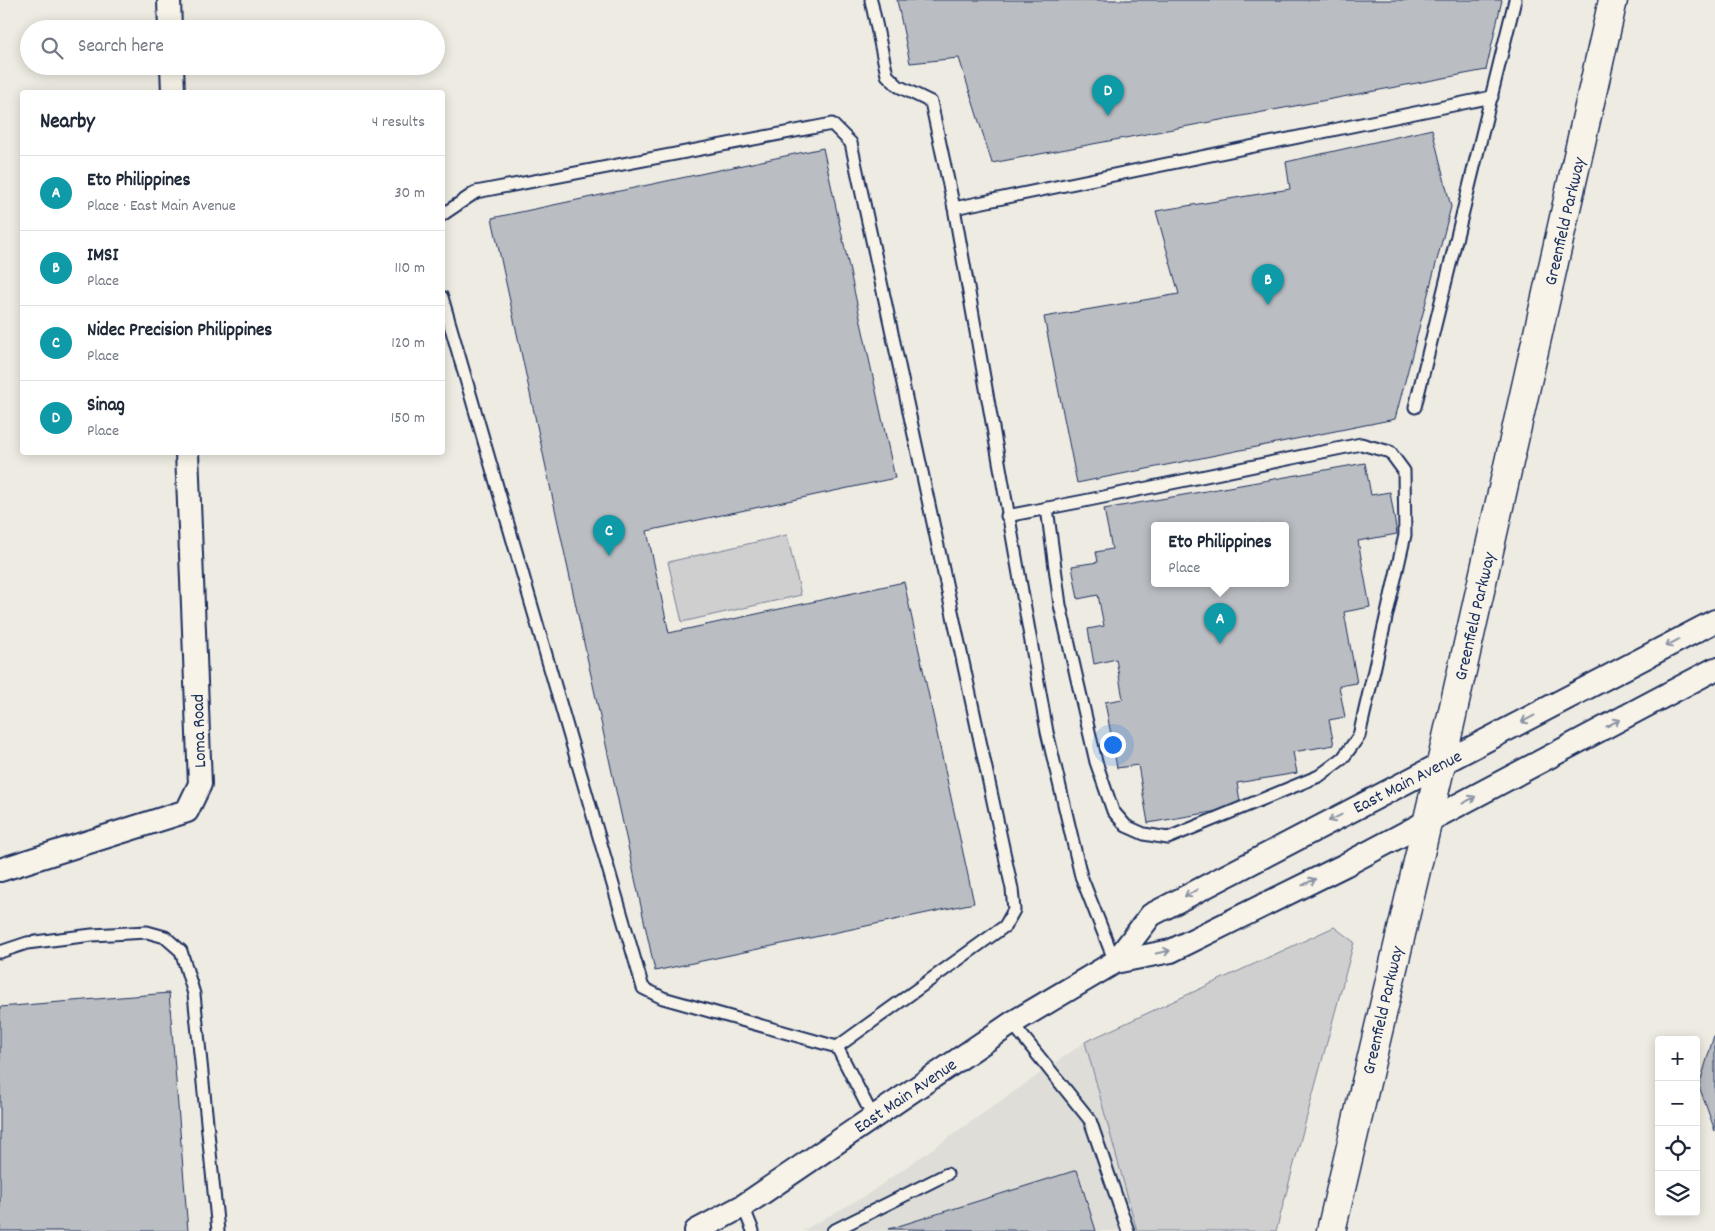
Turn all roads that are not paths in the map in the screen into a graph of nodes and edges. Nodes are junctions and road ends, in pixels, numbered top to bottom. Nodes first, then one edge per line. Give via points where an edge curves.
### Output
1 (169, 0) edge
2 (871, 0) edge
3 (1515, 0) edge
4 (1614, 0) edge
5 (170, 20) edge
6 (172, 75) edge
7 (173, 90) edge
8 (1492, 97) junction
9 (954, 208) junction
10 (445, 213) edge
11 (445, 307) edge
12 (1415, 407) dead end
13 (187, 455) edge
14 (1046, 508) junction
15 (1008, 516) junction
16 (1715, 621) edge
17 (1715, 669) edge
18 (1441, 764) junction
19 (1426, 823) junction
20 (0, 870) edge
21 (0, 952) edge
22 (1115, 962) junction
23 (1012, 1023) junction
24 (837, 1047) junction
25 (873, 1117) junction
26 (947, 1174) dead end
27 (742, 1206) junction
28 (218, 1231) edge
29 (696, 1231) edge
30 (753, 1231) edge
31 (833, 1231) edge
32 (1128, 1231) edge
33 (1331, 1231) edge

1 - 5 street
2 - 9 lane via 887,75 898,86 931,102
3 - 8 lane
4 - 18 main road, Greenfield Parkway
6 - 7 street
8 - 9 lane
8 - 12 lane
9 - 15 lane
10 - 24 lane via 476,192 832,124 851,143 1010,879 1014,910 1005,926
11 - 24 lane via 643,988 664,998
13 - 20 street, Loma Road via 200,784 186,811
14 - 14 lane via 1361,444 1390,452 1404,470 1405,535 1359,736 1343,758 1319,776 1168,838 1144,834 1126,826 1112,811 1096,762 1060,606
14 - 15 lane
15 - 22 lane via 1048,732 1081,876
16 -> 18 street, East Main Avenue
19 -> 17 street, East Main Avenue
18 - 19 main road, Greenfield Parkway
18 -> 22 street, East Main Avenue via 1151,915
22 -> 19 street, East Main Avenue via 1171,951
19 - 33 main road, Greenfield Parkway
21 - 28 lane via 27,943 146,932 165,937 181,951 194,994
22 - 23 street, East Main Avenue
23 - 25 street, East Main Avenue
23 - 32 lane via 1090,1120
24 - 25 lane
25 - 27 street, East Main Avenue
26 - 31 lane
27 - 29 street, East Main Avenue
27 - 30 lane

